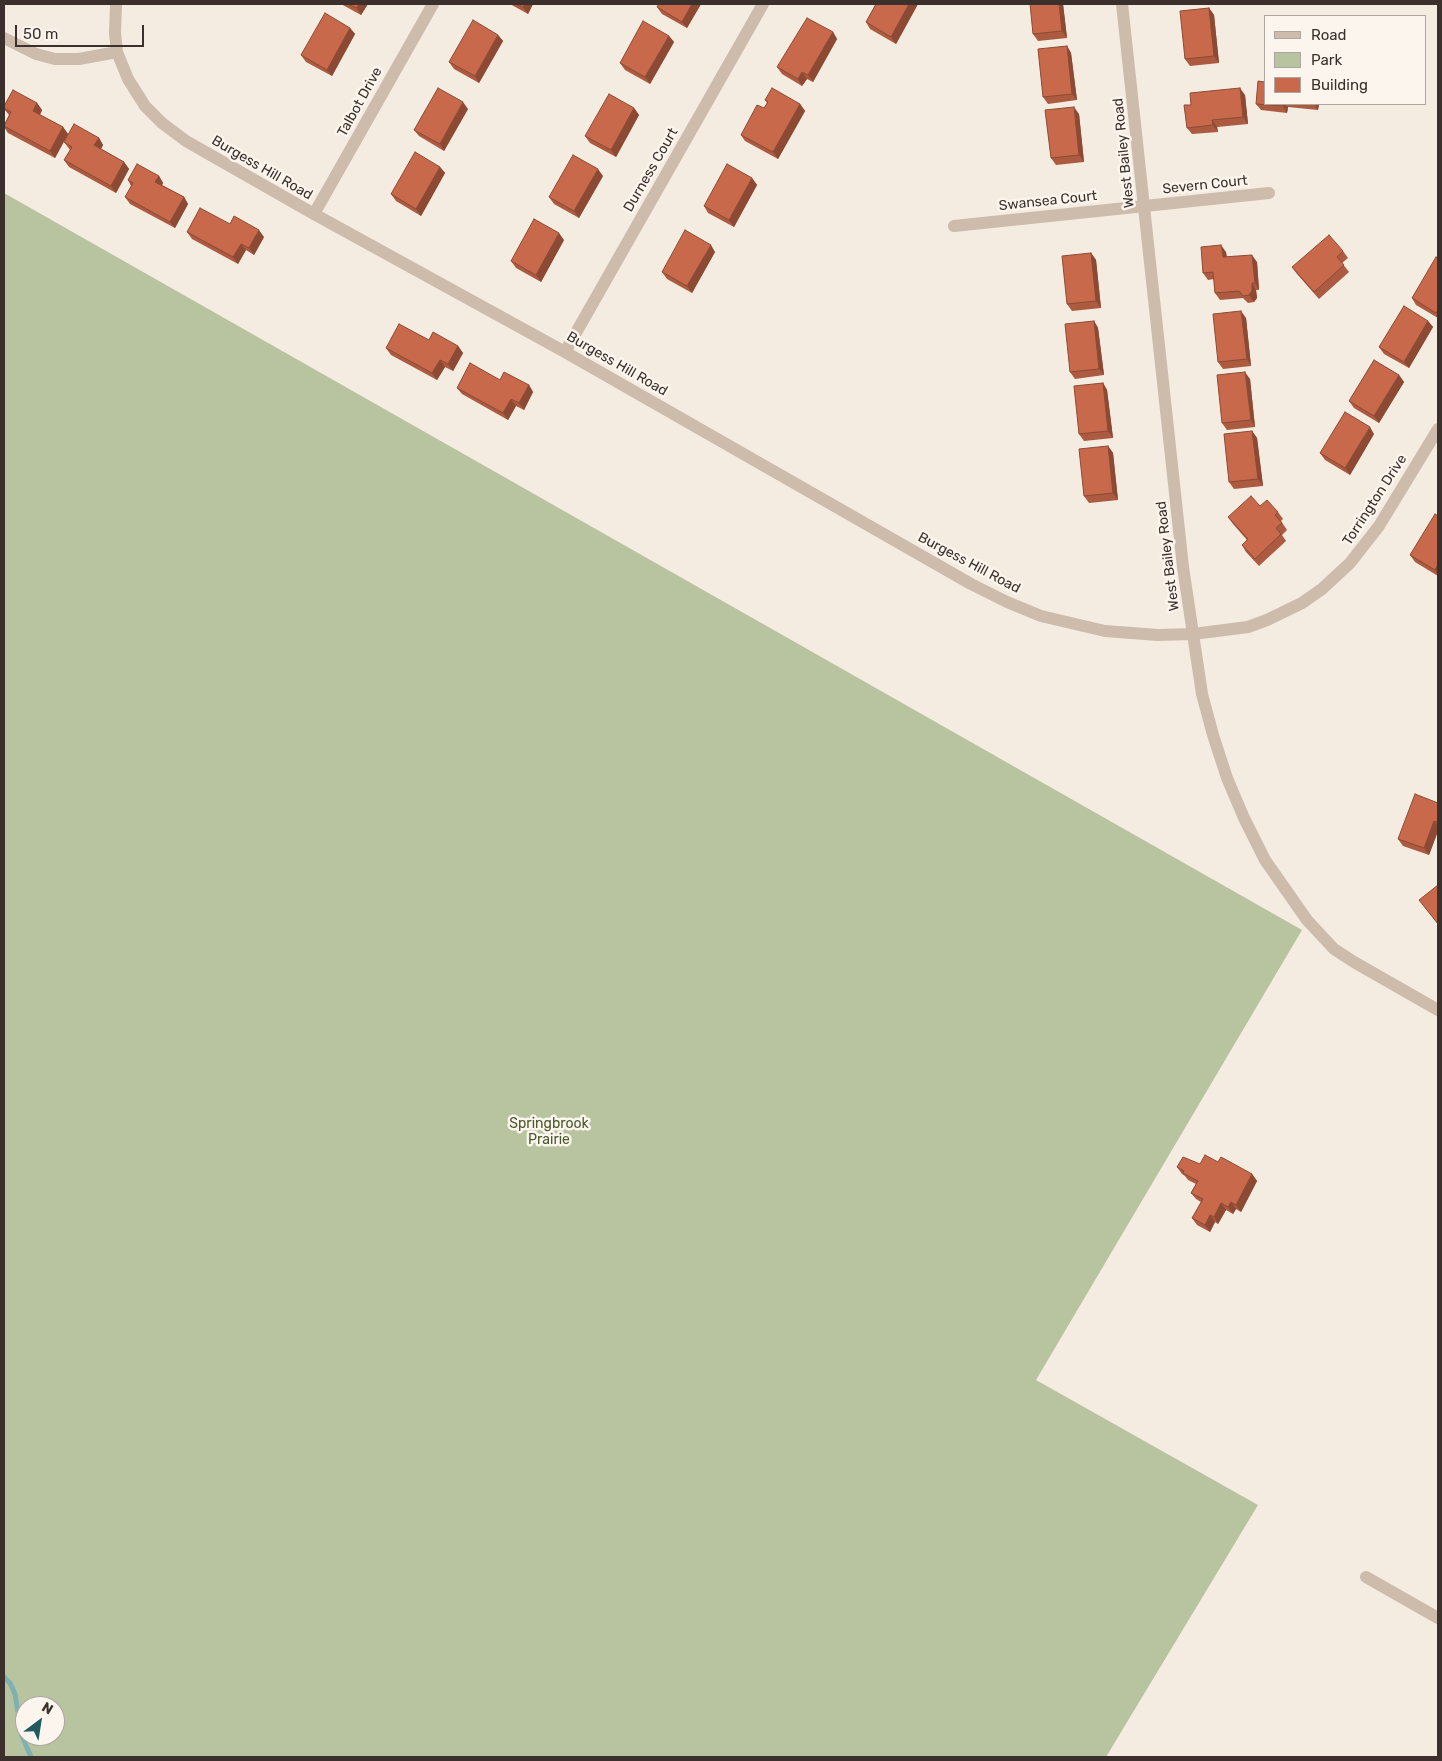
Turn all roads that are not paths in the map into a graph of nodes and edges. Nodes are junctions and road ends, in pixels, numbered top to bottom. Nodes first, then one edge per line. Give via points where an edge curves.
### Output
1 (116, 4) edge
2 (433, 4) edge
3 (763, 4) edge
4 (1122, 4) edge
5 (4, 38) edge
6 (117, 52) junction
7 (1269, 192) dead end
8 (1145, 207) junction
9 (314, 214) junction
10 (954, 226) dead end
11 (565, 352) junction
12 (1438, 429) edge
13 (1193, 634) junction
14 (1438, 1010) edge
15 (1366, 1577) dead end
16 (1438, 1618) edge

1 - 6 street, Burgess Hill Road
2 - 9 street, Talbot Drive
3 - 11 street, Durness Court
4 - 8 street, West Bailey Road
5 - 6 street via 36,54 56,59 79,59
6 - 9 street, Burgess Hill Road via 136,92 162,123 186,142
7 - 8 street, Severn Court
8 - 10 street, Swansea Court
8 - 13 street, West Bailey Road
9 - 11 street, Burgess Hill Road
11 - 13 street, Burgess Hill Road via 1006,602 1041,616 1105,630 1158,635
12 - 13 street, Torrington Drive via 1370,540 1336,577 1302,603 1267,620 1248,627
13 - 14 street, West Bailey Road via 1202,694 1227,778 1265,860 1284,890 1334,949
15 - 16 street

